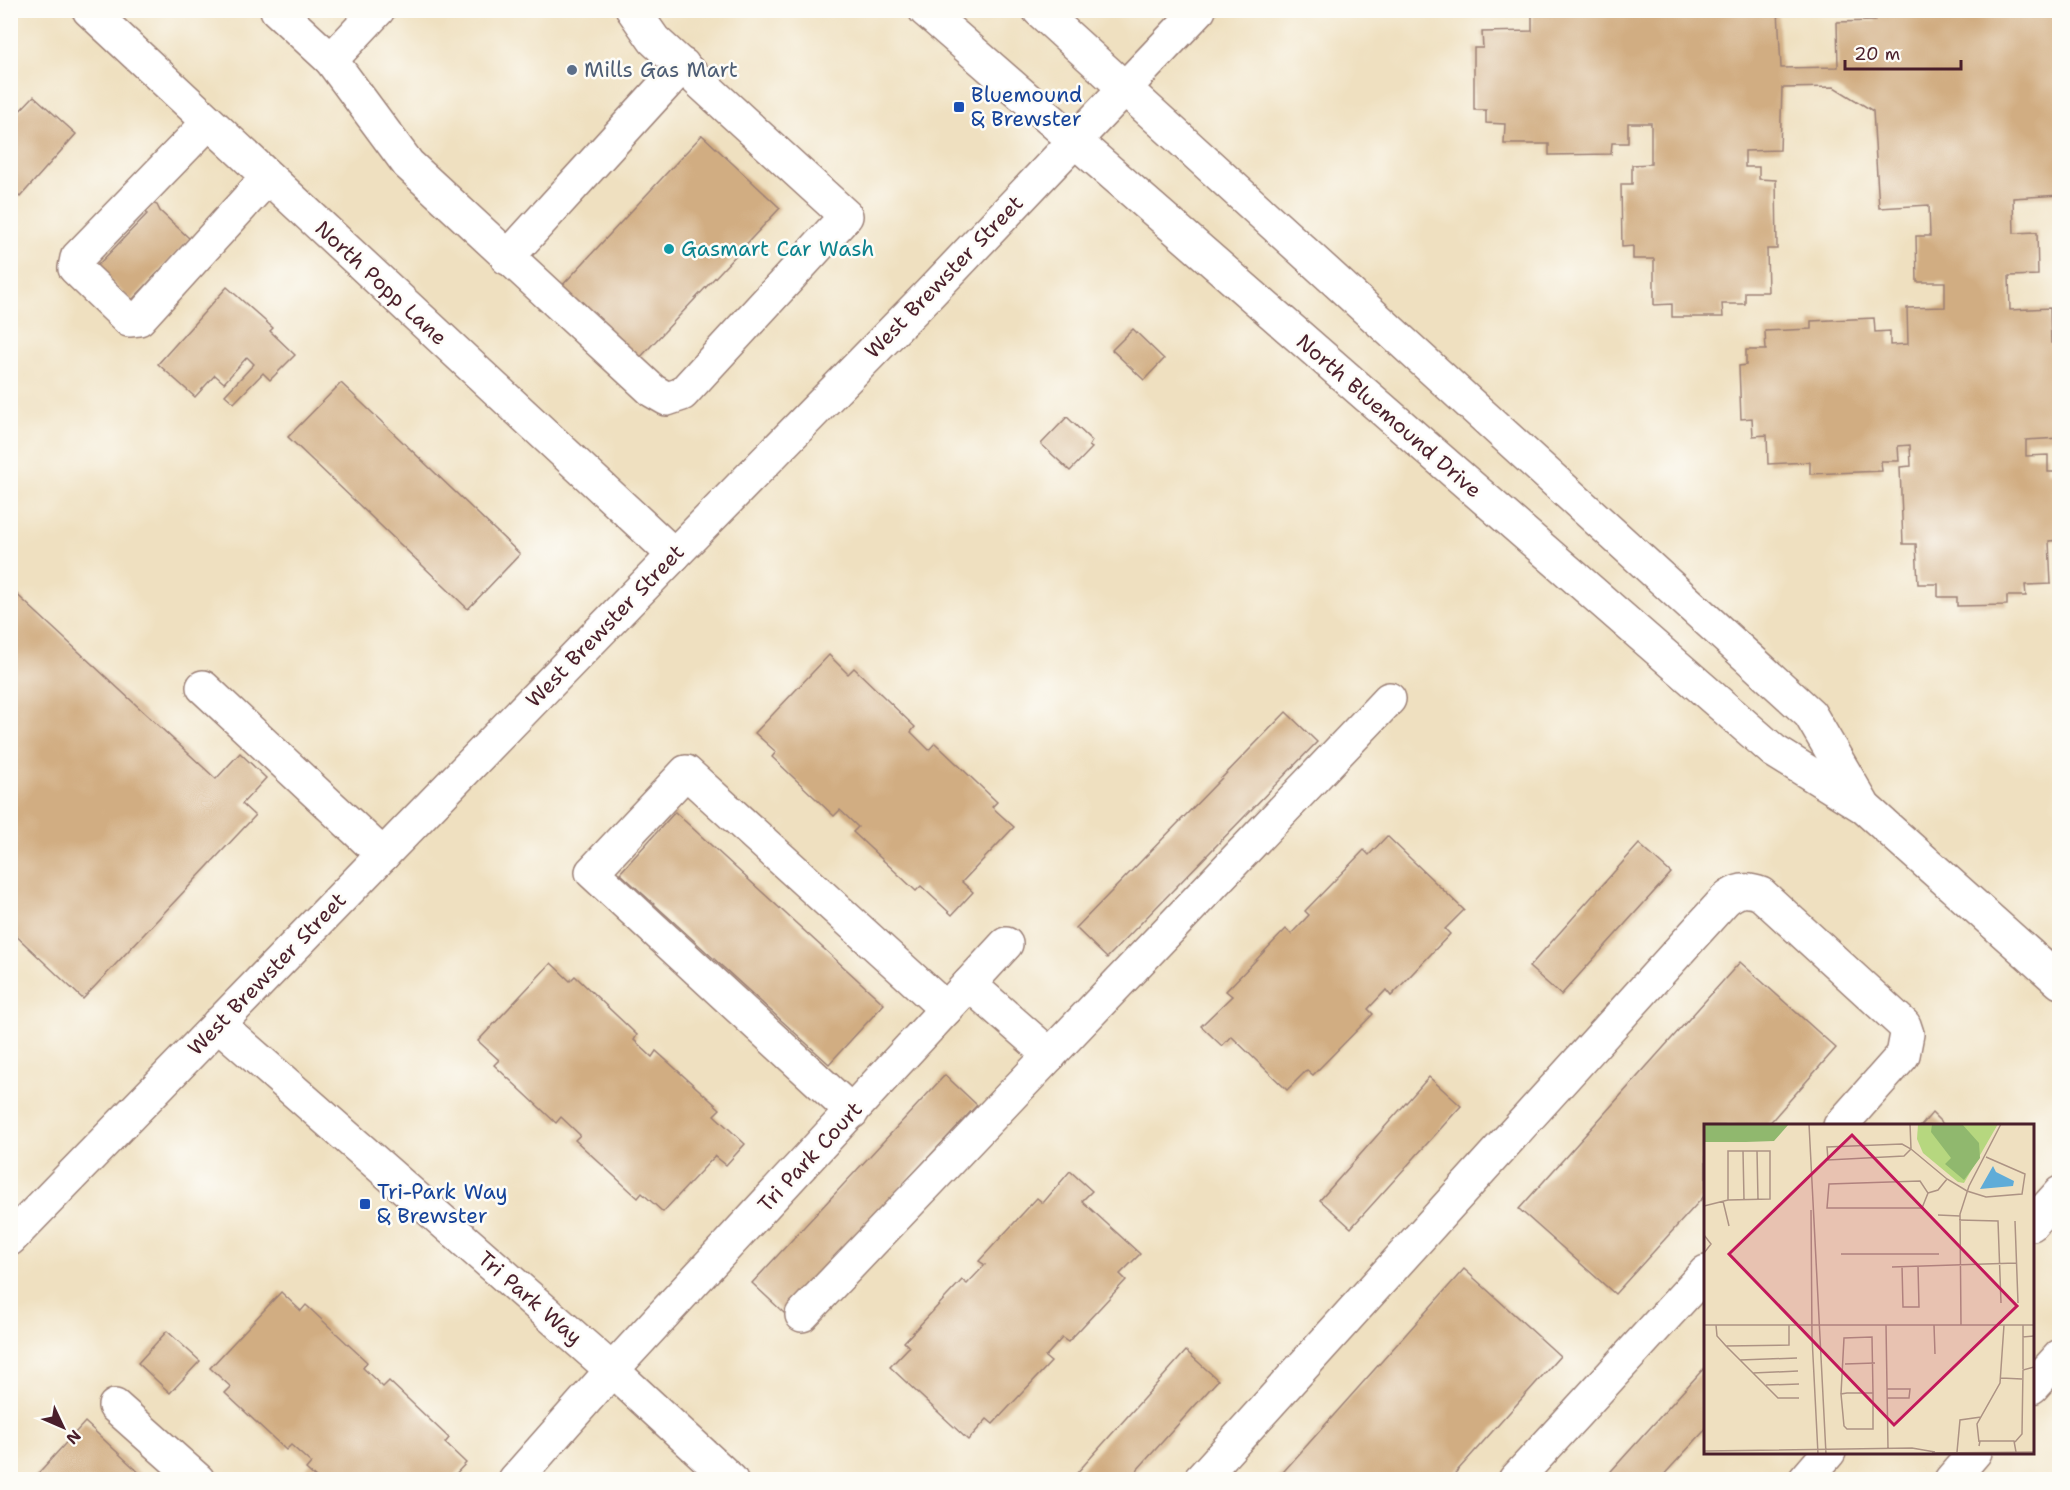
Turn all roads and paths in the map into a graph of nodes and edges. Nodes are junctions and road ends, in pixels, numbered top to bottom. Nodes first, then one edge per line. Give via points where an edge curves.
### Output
1 (89, 10) edge
2 (277, 10) edge
3 (378, 10) edge
4 (633, 10) edge
5 (925, 10) edge
6 (1039, 10) edge
7 (1199, 10) edge
8 (331, 60) junction
9 (682, 65) junction
10 (1124, 89) junction
11 (208, 123) junction
12 (1074, 141) junction
13 (267, 178) junction
14 (507, 258) junction
15 (674, 555) junction
16 (203, 687) dead end
17 (1389, 699) dead end
18 (1864, 807) junction
19 (383, 855) junction
20 (1006, 944) dead end
21 (2060, 982) edge
22 (969, 984) junction
23 (946, 1009) junction
24 (218, 1024) junction
25 (1050, 1055) junction
26 (852, 1112) junction
27 (1841, 1124) edge
28 (2060, 1193) edge
29 (2034, 1222) edge
30 (10, 1239) edge
31 (1704, 1274) edge
32 (802, 1315) dead end
33 (2060, 1356) edge
34 (612, 1370) junction
35 (2034, 1385) edge
36 (115, 1406) dead end
37 (1827, 1454) edge
38 (1973, 1454) edge
39 (198, 1479) edge
40 (515, 1479) edge
41 (731, 1479) edge
42 (1200, 1479) edge
43 (1515, 1479) edge
44 (1805, 1479) edge
45 (1951, 1479) edge

1 - 11 street, North Popp Lane
2 - 8 street
3 - 8 street
4 - 9 street via 654,39
5 - 12 street, North Bluemound Drive
6 - 10 street, North Bluemound Drive
7 - 10 street, West Brewster Street
8 - 14 street via 408,164
9 - 14 street
9 - 14 street via 846,216 682,394 667,399 653,391
10 - 12 street, West Brewster Street
10 - 18 street, North Bluemound Drive via 1810,714
11 - 13 street, North Popp Lane
11 - 13 street via 77,258 75,268 129,320 139,319
12 - 15 street, West Brewster Street
12 - 18 street, North Bluemound Drive via 1774,751
13 - 15 street, North Popp Lane
15 - 19 street, West Brewster Street
16 - 19 street
17 - 25 street
18 - 21 street, North Bluemound Drive
19 - 24 street, West Brewster Street
20 - 22 street, Tri Park Court
22 - 23 street, Tri Park Court
22 - 25 street
23 - 26 street, Tri Park Court
23 - 26 street via 686,772 592,872
24 - 30 street, West Brewster Street
24 - 34 street, Tri Park Way
25 - 32 street
26 - 34 street, Tri Park Court
27 - 42 street via 1903,1055 1907,1034 1904,1025 1761,894 1752,890 1734,893
28 - 29 street
31 - 43 street
33 - 35 street
34 - 40 street, Tri Park Court
34 - 41 street, Tri Park Way
36 - 39 street
37 - 44 street
38 - 45 street

